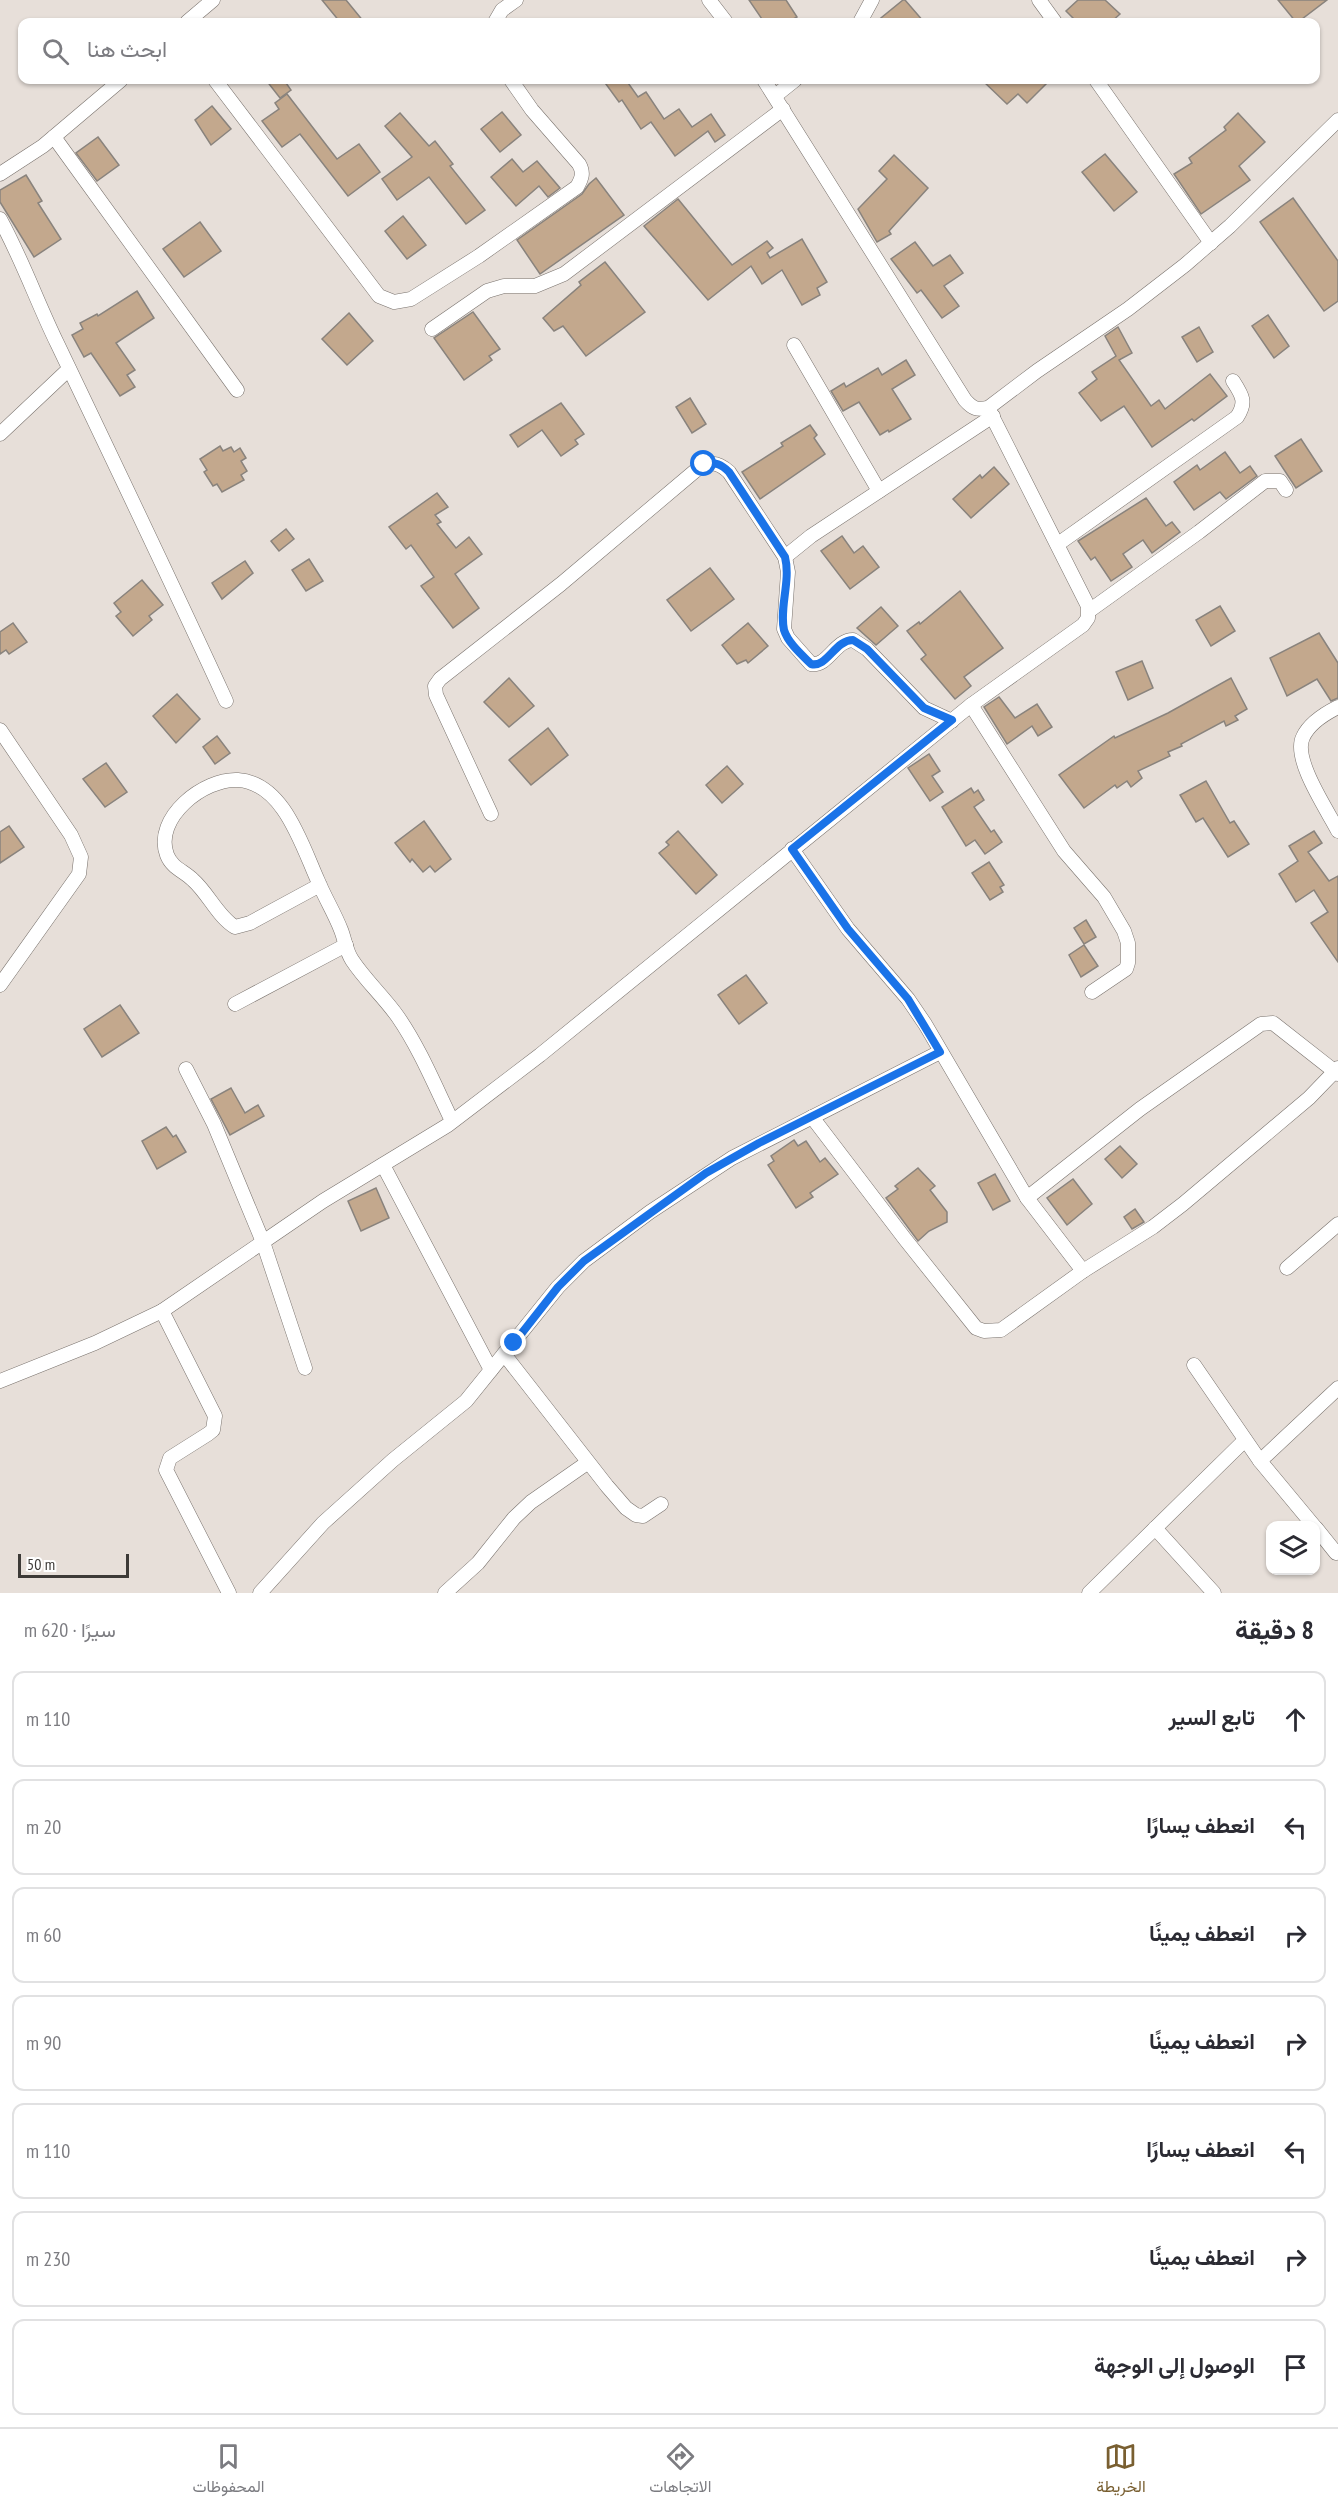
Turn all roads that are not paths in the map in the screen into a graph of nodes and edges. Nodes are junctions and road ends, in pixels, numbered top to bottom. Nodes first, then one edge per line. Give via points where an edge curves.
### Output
1 (213, 0) edge
2 (516, 0) edge
3 (709, 0) edge
4 (872, 0) edge
5 (1039, 0) edge
6 (192, 18) edge
7 (497, 18) edge
8 (723, 18) edge
9 (862, 18) edge
10 (1052, 18) edge
11 (116, 84) edge
12 (218, 84) edge
13 (514, 84) edge
14 (767, 84) edge
15 (790, 84) edge
16 (1099, 84) edge
17 (775, 96) junction
18 (783, 109) junction
19 (1338, 120) edge
20 (54, 137) junction
21 (0, 174) edge
22 (0, 219) edge
23 (1211, 243) junction
24 (432, 328) dead end
25 (794, 345) dead end
26 (69, 369) junction
27 (1233, 381) dead end
28 (237, 390) dead end
29 (990, 412) junction
30 (0, 434) edge
31 (1286, 490) dead end
32 (879, 491) junction
33 (1058, 544) junction
34 (785, 557) junction
35 (1089, 611) junction
36 (226, 701) dead end
37 (971, 705) junction
38 (1338, 707) edge
39 (952, 720) junction
40 (0, 730) edge
41 (491, 814) dead end
42 (1338, 831) edge
43 (792, 849) junction
44 (320, 885) junction
45 (345, 945) junction
46 (0, 985) edge
47 (1092, 992) dead end
48 (235, 1004) dead end
49 (940, 1052) junction
50 (186, 1069) dead end
51 (1337, 1071) edge
52 (813, 1117) junction
53 (452, 1121) junction
54 (383, 1165) junction
55 (1027, 1198) junction
56 (1338, 1224) edge
57 (263, 1242) junction
58 (1287, 1268) dead end
59 (1083, 1271) junction
60 (162, 1311) junction
61 (504, 1354) junction
62 (1194, 1365) dead end
63 (305, 1368) dead end
64 (491, 1370) junction
65 (0, 1381) edge
66 (1338, 1388) edge
67 (1245, 1440) junction
68 (1260, 1461) junction
69 (587, 1463) junction
70 (661, 1504) dead end
71 (1310, 1521) edge
72 (1155, 1528) junction
73 (1320, 1533) edge
74 (1337, 1553) edge
75 (229, 1593) edge
76 (260, 1593) edge
77 (445, 1593) edge
78 (1089, 1593) edge
79 (1214, 1593) edge

1 - 6 street
2 - 7 street
3 - 8 street
4 - 9 street
5 - 10 street
11 - 20 street
12 - 13 street via 379,296 394,302 411,299 479,256 577,187 581,180 579,164
14 - 17 street
15 - 17 street
16 - 23 street
17 - 18 street
18 - 24 street via 564,274 535,285 487,291
18 - 29 street via 965,400 975,409
19 - 23 street
20 - 21 street
20 - 28 street
22 - 26 street
23 - 29 street via 1158,287 1037,370
25 - 32 street
26 - 30 street
26 - 36 street
27 - 33 street via 1243,396 1237,417
29 - 32 street
29 - 33 street
31 - 35 street via 1280,480 1265,480
32 - 34 street
33 - 35 street
34 - 39 street via 788,572 784,629 811,664 820,663 841,643 853,640 867,649 924,708
34 - 41 street via 729,472 721,465 704,464 440,679 435,686 436,695
35 - 37 street via 1083,625
37 - 39 street
37 - 47 street via 1064,850 1104,897 1124,931 1129,954 1126,969
38 - 42 street via 1324,714 1303,737 1301,753
39 - 43 street
40 - 46 street via 71,835 81,863 79,874
43 - 49 street via 848,929 908,999
43 - 53 street via 540,1055
44 - 44 street via 250,923 235,927 193,879 172,864 166,853 168,829 191,796 214,783 253,783 281,807 304,846
44 - 45 street
45 - 48 street
45 - 53 street via 353,962 411,1037
49 - 52 street
49 - 55 street
50 - 57 street
51 - 55 street via 1273,1023 1261,1024 1140,1109
51 - 59 street via 1182,1204
52 - 59 street via 976,1328 1001,1330
52 - 61 street via 706,1173 584,1261
53 - 54 street
54 - 57 street
54 - 64 street
55 - 59 street
56 - 58 street
57 - 60 street
57 - 63 street
60 - 65 street
60 - 75 street via 210,1405 215,1424 213,1430 170,1458 166,1470
61 - 64 street
61 - 69 street
62 - 67 street
64 - 76 street via 466,1401 323,1522
66 - 68 street
67 - 68 street
67 - 72 street
68 - 71 street
69 - 70 street via 636,1515 651,1513
69 - 77 street via 531,1502 478,1563
72 - 78 street
72 - 79 street
73 - 74 street

